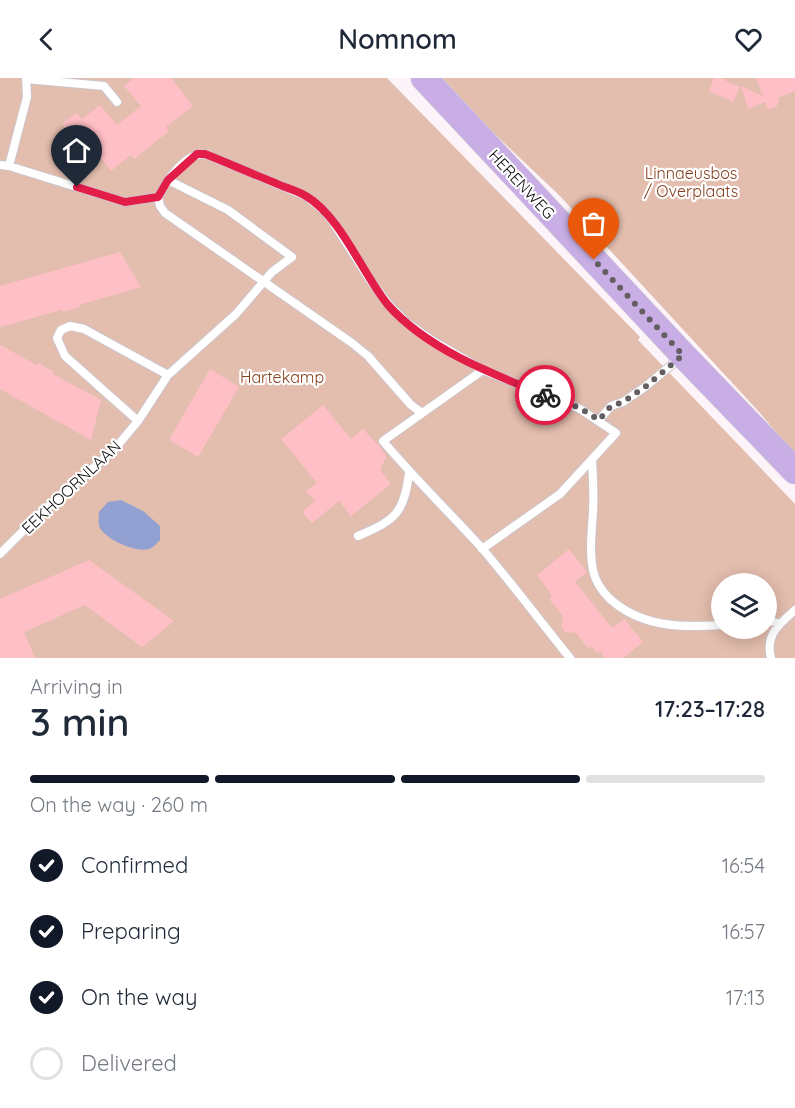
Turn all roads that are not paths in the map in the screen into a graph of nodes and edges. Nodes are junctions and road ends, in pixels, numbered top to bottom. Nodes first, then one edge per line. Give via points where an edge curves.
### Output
1 (26, 78) edge
2 (424, 78) edge
3 (117, 102) dead end
4 (4, 165) edge
5 (168, 180) junction
6 (158, 197) junction
7 (263, 282) junction
8 (683, 355) junction
9 (483, 370) junction
10 (168, 375) junction
11 (422, 413) junction
12 (599, 420) junction
13 (138, 421) junction
14 (592, 460) junction
15 (795, 471) edge
16 (410, 473) junction
17 (358, 536) dead end
18 (482, 549) junction
19 (0, 554) edge
20 (795, 610) edge
21 (779, 624) joint
22 (711, 626) edge
23 (570, 658) edge
24 (771, 658) edge

1 - 3 lane via 104,86
1 - 4 lane via 27,97
2 - 8 main road, HERENWEG
4 - 6 lane via 125,202
5 - 6 lane
5 - 7 lane, EEKHOORNLAAN via 228,210 292,257
5 - 9 lane via 189,159 205,154 306,196 329,216 370,280 406,322
6 - 7 lane via 165,213
7 - 10 lane, EEKHOORNLAAN via 236,314
7 - 11 lane via 368,356
8 - 12 lane via 645,387 611,406
8 - 15 main road, HERENWEG
9 - 11 lane
9 - 12 lane via 580,408
10 - 13 lane, EEKHOORNLAAN
10 - 13 lane via 84,329 70,326 61,330 57,338 65,356
11 - 16 lane via 383,441
12 - 14 lane via 616,433
13 - 19 lane, EEKHOORNLAAN via 113,451
14 - 18 lane via 560,494
14 - 22 lane via 590,541 593,573 603,592 621,609 644,620 666,625
16 - 17 lane via 401,508 386,524
16 - 18 lane
18 - 23 lane
20 - 21 lane
21 - 24 lane via 769,643

